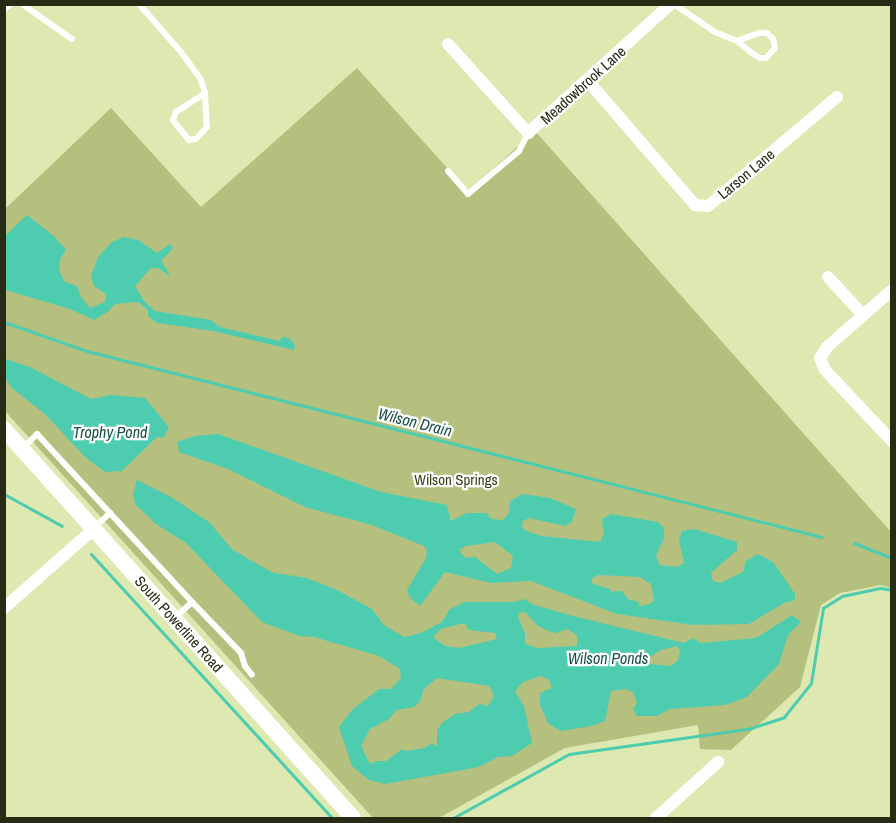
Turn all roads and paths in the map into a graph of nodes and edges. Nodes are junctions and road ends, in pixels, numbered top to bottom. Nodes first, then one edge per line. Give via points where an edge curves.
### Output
1 (11, 4) edge
2 (22, 4) edge
3 (139, 4) edge
4 (673, 4) edge
5 (4, 10) edge
6 (72, 39) dead end
7 (737, 40) junction
8 (448, 44) dead end
9 (588, 81) junction
10 (205, 93) junction
11 (837, 98) dead end
12 (528, 133) junction
13 (448, 171) dead end
14 (828, 277) dead end
15 (891, 290) edge
16 (863, 315) junction
17 (4, 429) edge
18 (891, 441) edge
19 (22, 448) junction
20 (110, 513) junction
21 (94, 529) junction
22 (192, 602) junction
23 (4, 608) edge
24 (174, 618) junction
25 (252, 675) dead end
26 (718, 762) dead end
27 (353, 819) edge
28 (656, 819) edge

1 - 5 lane
2 - 6 lane
3 - 10 lane via 181,52 201,80
4 - 7 lane via 715,32
4 - 9 street, Meadowbrook Lane
7 - 7 lane via 767,33 775,48 772,54 760,58
8 - 12 street, Meadowbrook Lane
9 - 11 street, Larson Lane via 695,205 708,206
9 - 12 street, Meadowbrook Lane
10 - 10 lane via 207,127 196,139 189,140 173,120 176,112
12 - 13 lane via 519,151 468,194
14 - 16 street
15 - 16 street
16 - 18 street via 820,358 825,370
17 - 19 street, South Powerline Road
19 - 20 lane via 38,434
19 - 21 street, South Powerline Road
20 - 21 lane
20 - 22 lane
21 - 23 street
21 - 24 street, South Powerline Road
22 - 24 lane
22 - 25 lane via 241,653
24 - 27 street, South Powerline Road
26 - 28 street

